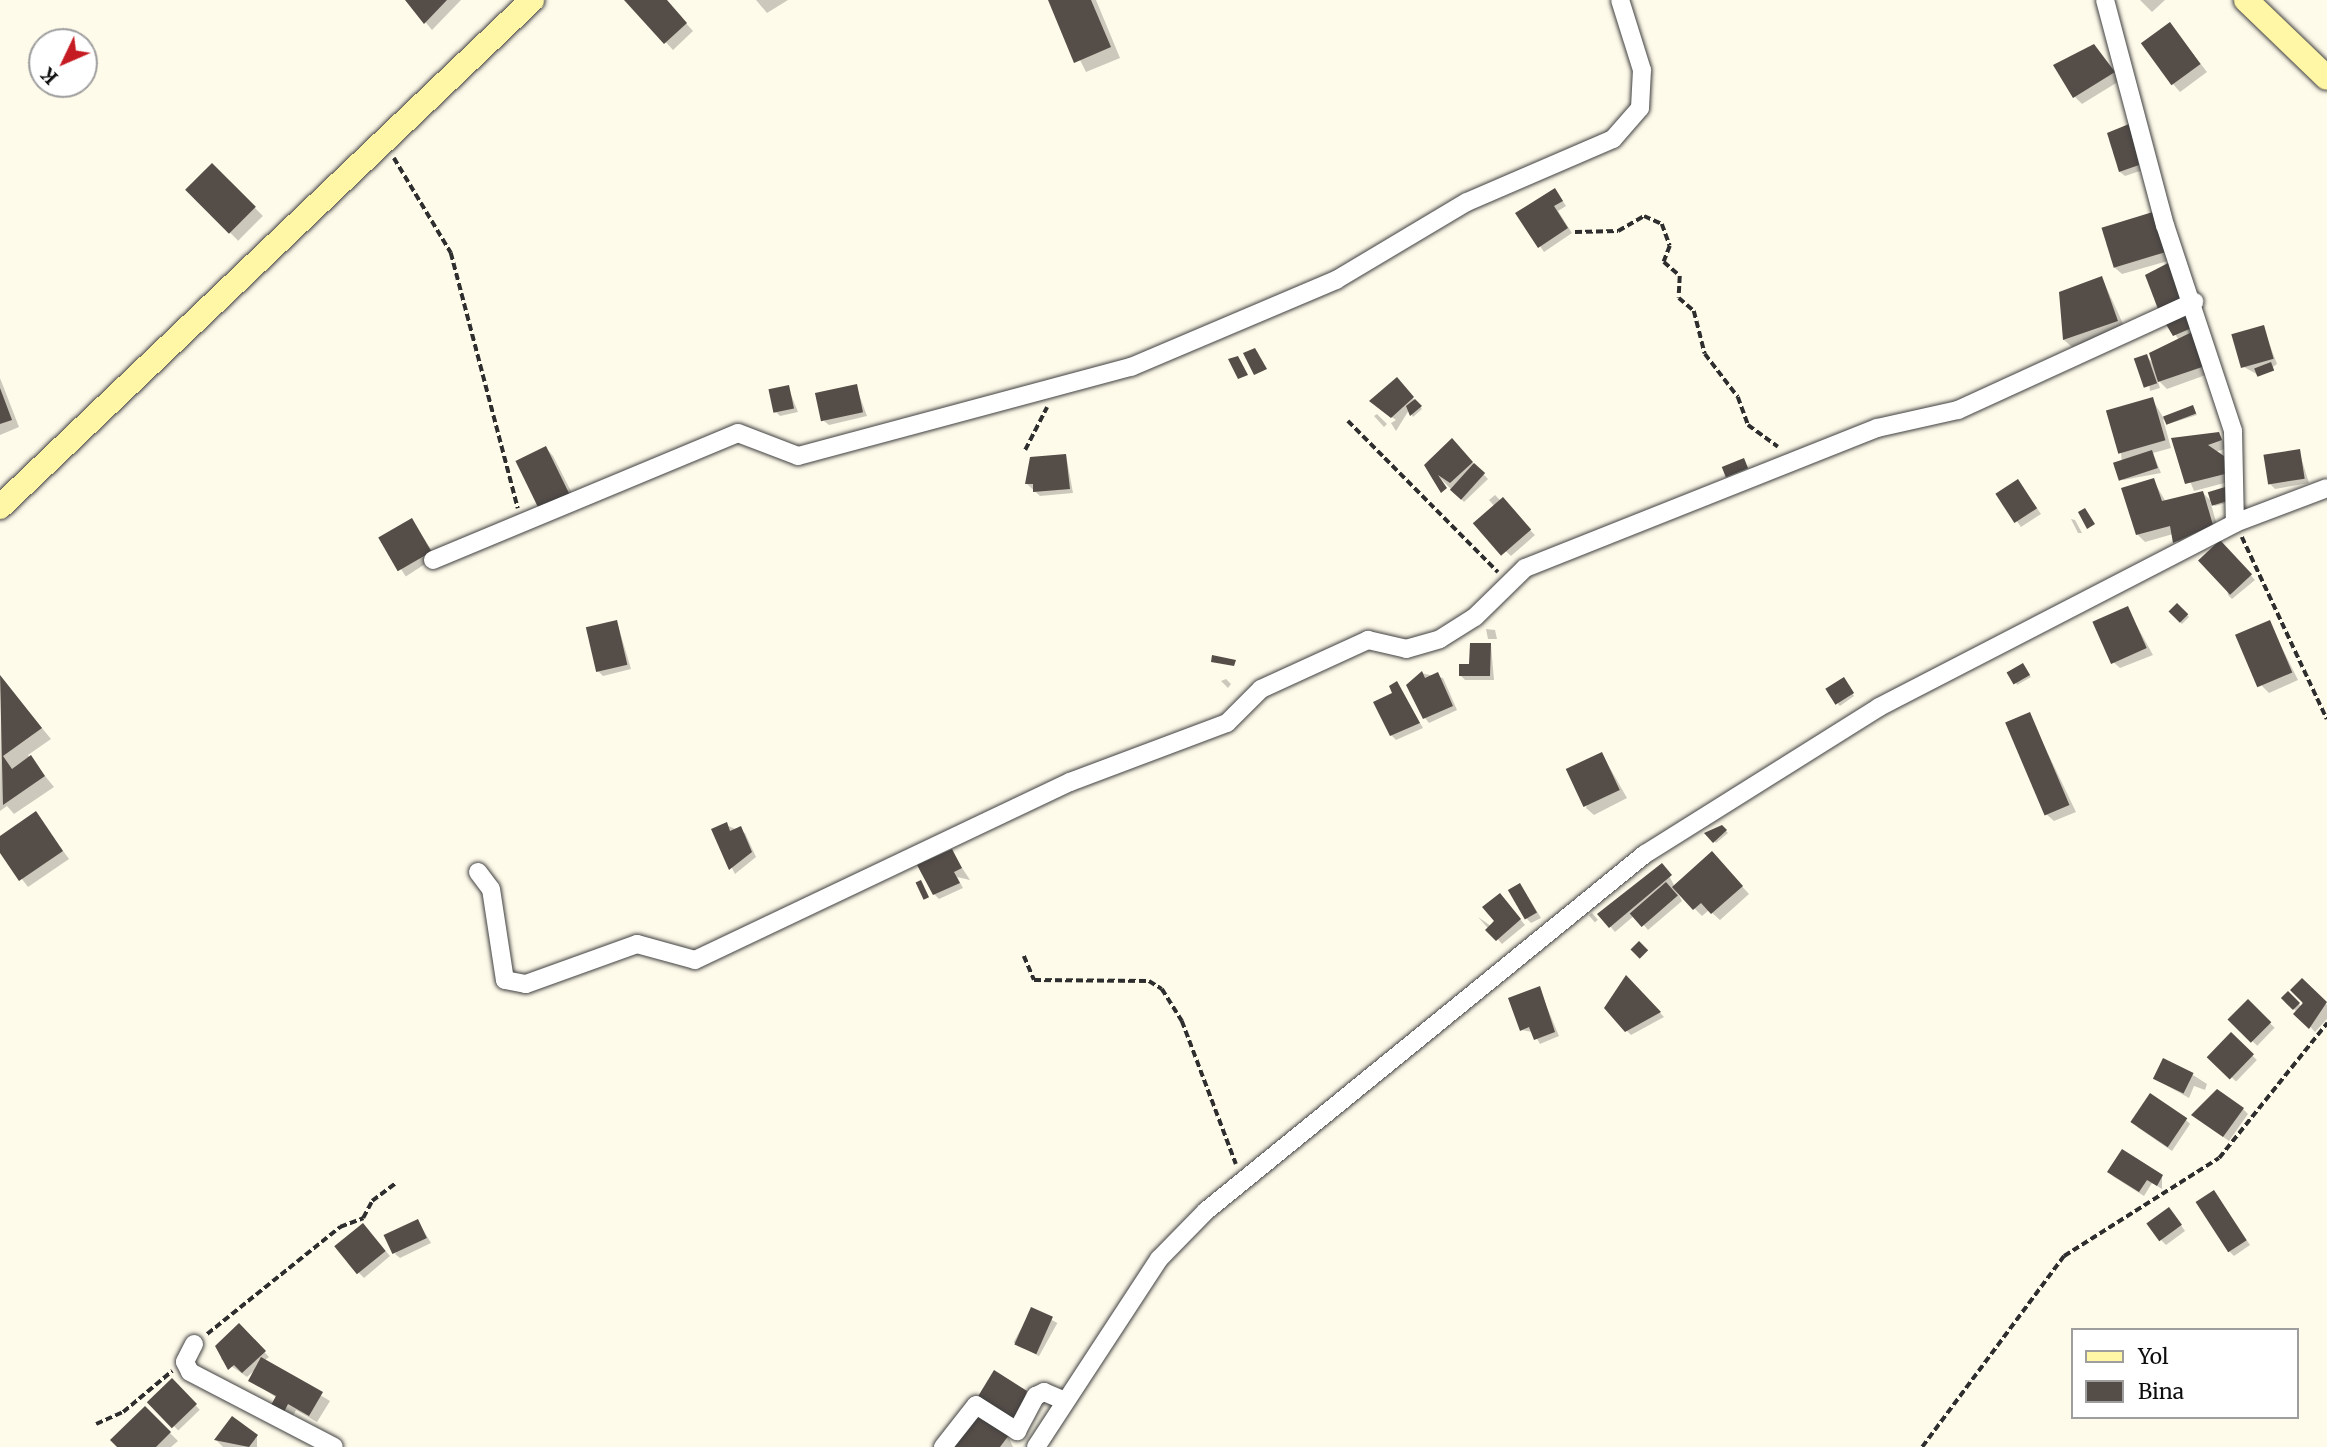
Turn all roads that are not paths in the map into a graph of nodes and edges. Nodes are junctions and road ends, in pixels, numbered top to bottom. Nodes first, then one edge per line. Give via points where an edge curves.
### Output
1 (532, 0) edge
2 (1620, 0) edge
3 (2105, 0) edge
4 (2246, 0) edge
5 (2327, 78) edge
6 (2194, 302) junction
7 (2327, 488) edge
8 (0, 507) edge
9 (2235, 523) junction
10 (433, 561) dead end
11 (478, 872) dead end
12 (194, 1344) road end
13 (1065, 1401) junction
14 (334, 1447) edge
15 (943, 1447) edge
16 (1036, 1447) edge

1 - 8 street
2 - 10 street via 1642,70 1640,108 1613,139 1467,202 1336,279 1131,368 799,456 738,433
3 - 6 street via 2165,225
4 - 5 street
6 - 9 street via 2233,431
6 - 11 street via 1958,410 1877,428 1525,568 1511,586 1440,639 1406,649 1368,640 1261,689 1227,723 1070,782 695,960 637,944 526,984 505,980 491,889
7 - 9 street
9 - 13 street via 1880,707 1645,854 1244,1180 1159,1259
12 - 14 street via 185,1362 190,1372
13 - 15 street via 1044,1392 1036,1396 1017,1431 976,1405
13 - 16 street

